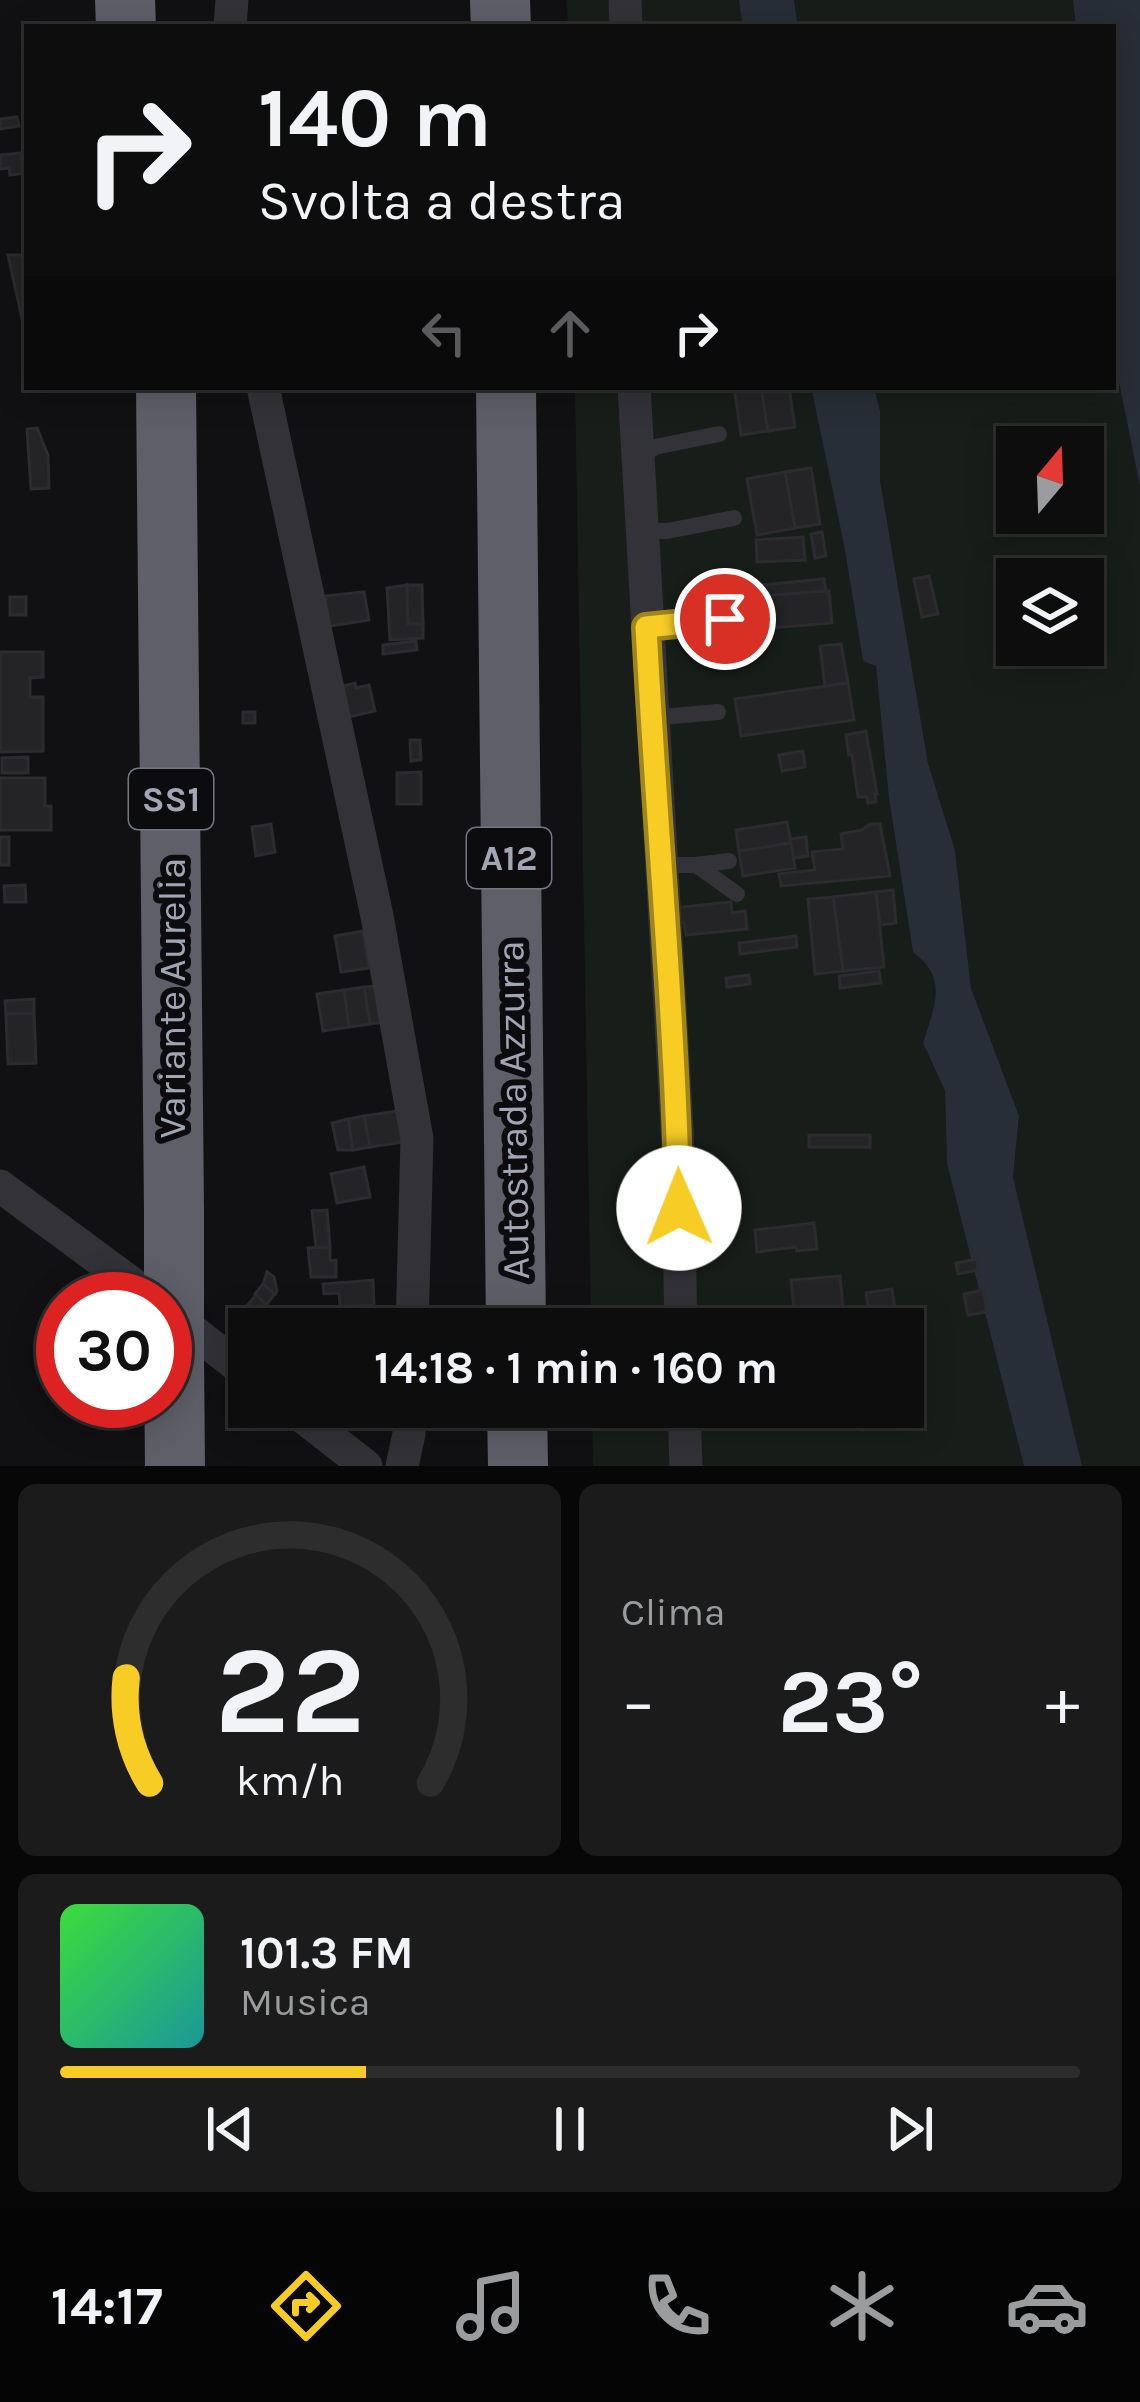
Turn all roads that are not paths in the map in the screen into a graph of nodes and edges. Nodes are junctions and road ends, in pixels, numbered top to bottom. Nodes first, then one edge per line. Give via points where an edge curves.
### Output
1 (131, 390) edge
2 (166, 390) edge
3 (264, 390) edge
4 (506, 390) edge
5 (546, 390) edge
6 (634, 390) edge
7 (719, 434) dead end
8 (638, 459) junction
9 (734, 518) dead end
10 (641, 531) junction
11 (725, 619) dead end
12 (646, 627) junction
13 (718, 712) dead end
14 (651, 718) junction
15 (729, 861) dead end
16 (680, 865) junction
17 (736, 894) dead end
18 (0, 1186) edge
19 (156, 1210) junction
20 (116, 1272) edge
21 (144, 1272) edge
22 (157, 1272) edge
23 (413, 1308) edge
24 (516, 1308) edge
25 (555, 1308) edge
26 (681, 1308) edge
27 (192, 1363) edge
28 (228, 1371) edge
29 (147, 1428) edge
30 (169, 1428) edge
31 (317, 1428) edge
32 (409, 1428) edge
33 (517, 1428) edge
34 (556, 1428) edge
35 (685, 1428) edge
36 (140, 1466) edge
37 (175, 1466) edge
38 (366, 1466) edge
39 (402, 1466) edge
40 (518, 1466) edge
41 (557, 1466) edge
42 (686, 1466) edge

1 - 19 highway, Variante Aurelia / SS1
2 - 19 highway, Variante Aurelia / SS1
3 - 23 street via 417,1139
4 - 24 highway, Autostrada Azzurra / A12
5 - 25 highway, Autostrada Azzurra / A12
6 - 8 street
7 - 8 lane via 656,447
8 - 10 street
9 - 10 lane
10 - 12 street
11 - 12 lane
12 - 14 street
13 - 14 lane
14 - 16 street
15 - 16 lane
16 - 17 lane
16 - 26 street
18 - 20 street
19 - 21 highway, Variante Aurelia / SS1
19 - 22 highway, Variante Aurelia / SS1, bridge
27 - 28 street
29 - 36 highway, Variante Aurelia / SS1
30 - 37 highway, Variante Aurelia / SS1
31 - 38 street
32 - 39 street
33 - 40 highway
34 - 41 highway
35 - 42 street

